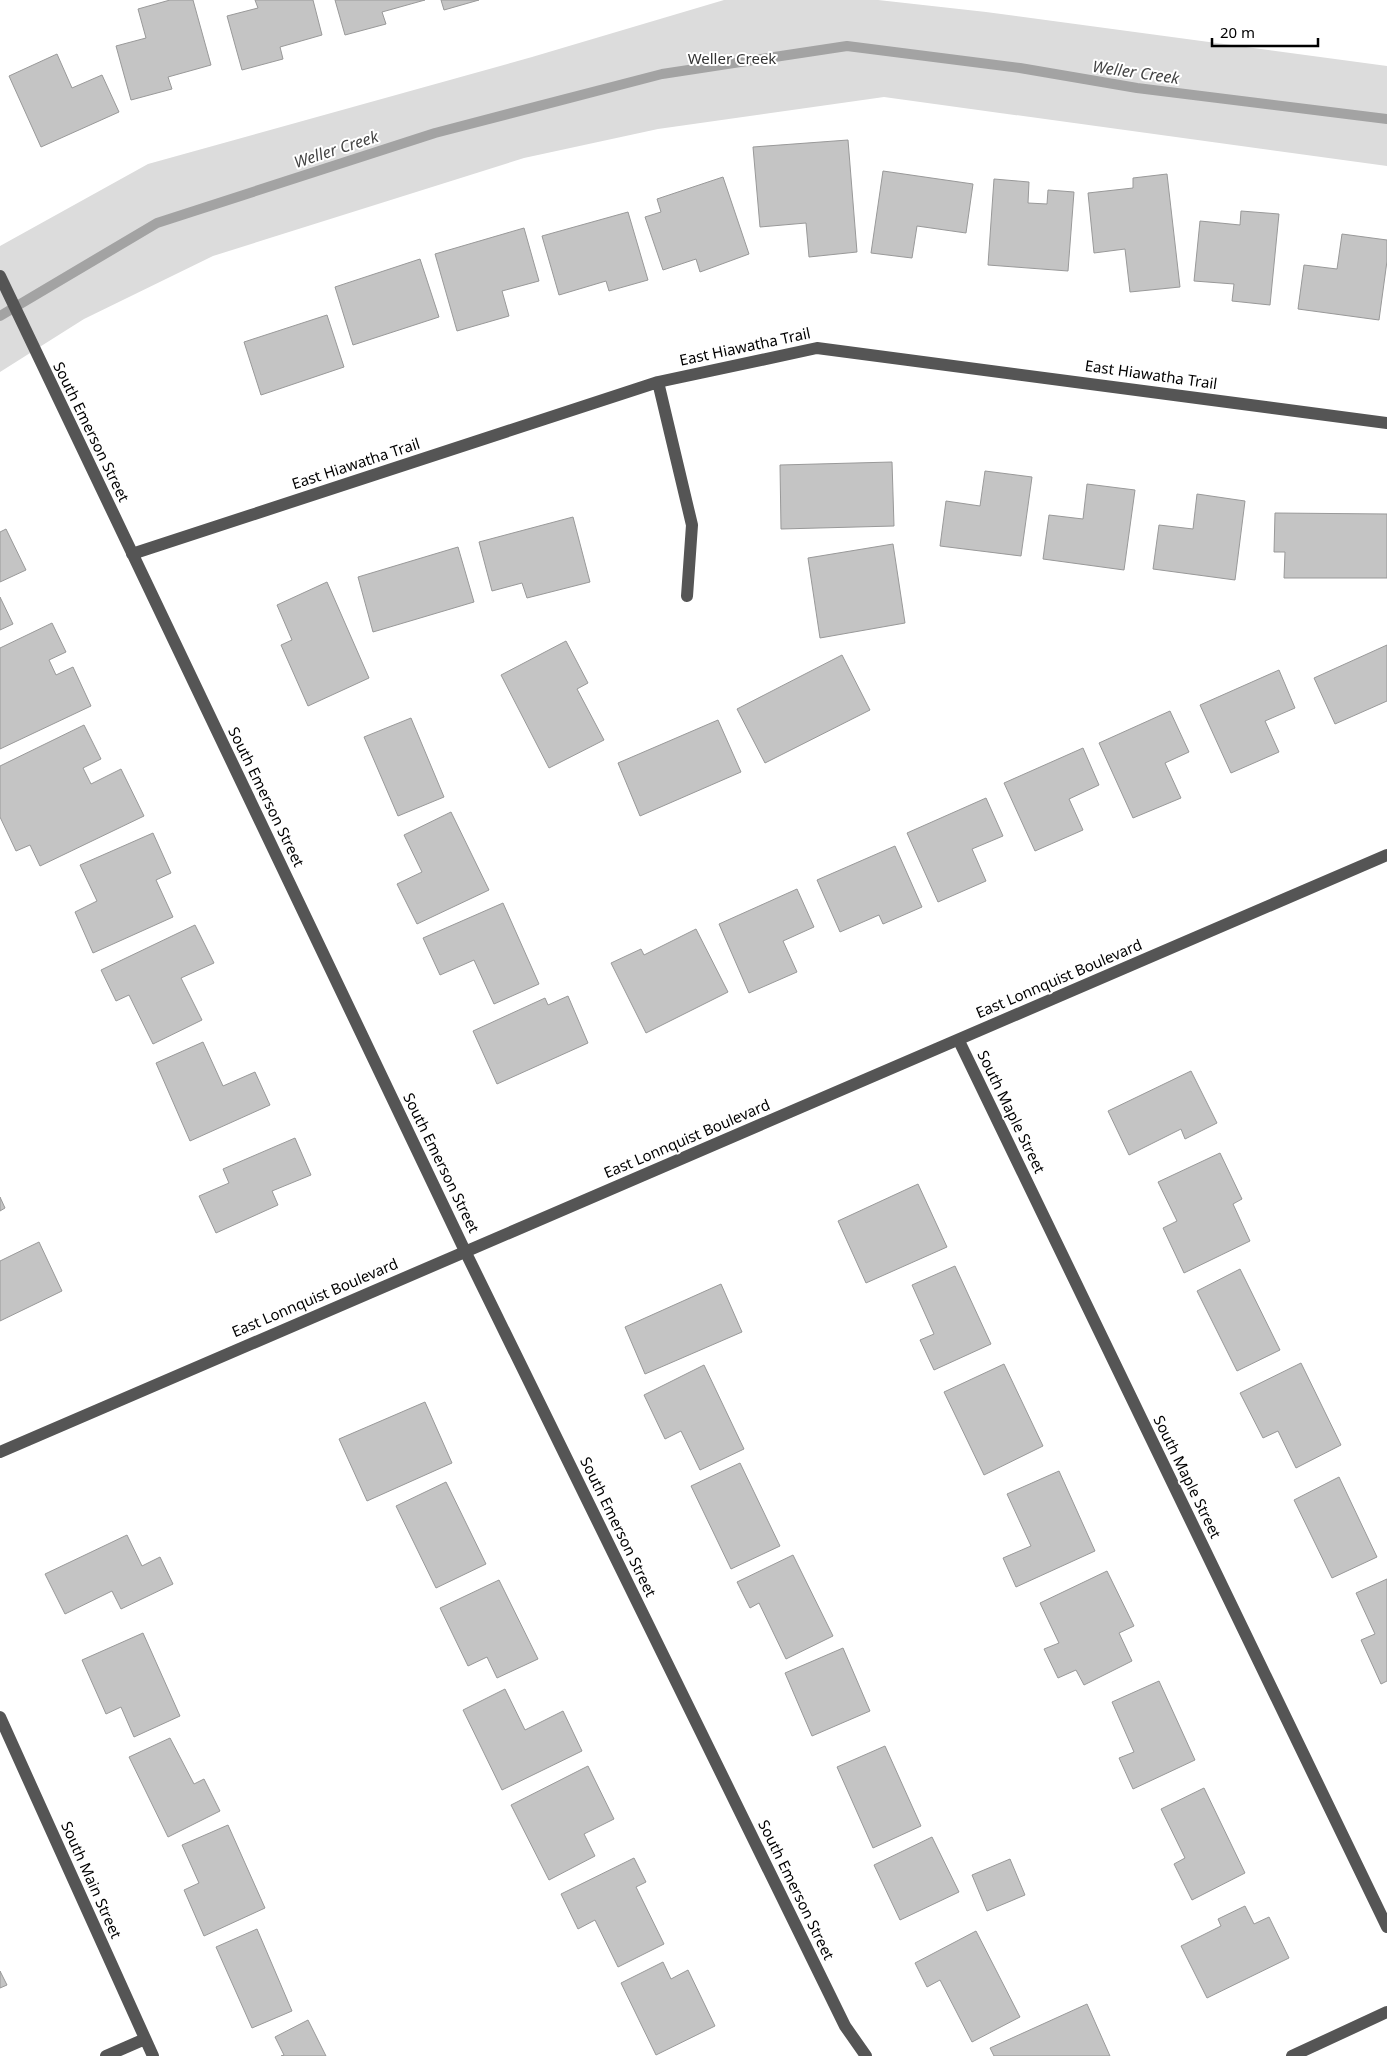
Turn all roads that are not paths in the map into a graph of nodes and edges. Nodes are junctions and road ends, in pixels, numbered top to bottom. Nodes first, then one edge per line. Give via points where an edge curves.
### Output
1 (1, 279) edge
2 (658, 382) junction
3 (1387, 423) edge
4 (132, 554) junction
5 (687, 596) dead end
6 (1387, 855) edge
7 (959, 1041) junction
8 (465, 1251) junction
9 (0, 1452) edge
10 (0, 1717) edge
11 (1387, 1927) edge
12 (1387, 2012) edge
13 (145, 2039) junction
14 (106, 2056) edge
15 (153, 2056) edge
16 (866, 2056) edge
17 (1292, 2056) edge

1 - 4 street, South Emerson Street
2 - 3 street, East Hiawatha Trail via 817,348
2 - 4 street, East Hiawatha Trail
2 - 5 street via 692,526
4 - 8 street, South Emerson Street
6 - 7 street, East Lonnquist Boulevard
7 - 8 street, East Lonnquist Boulevard
7 - 11 street, South Maple Street
8 - 9 street, East Lonnquist Boulevard
8 - 16 street, South Emerson Street via 845,2026
10 - 13 street, South Main Street
12 - 17 street
13 - 14 street
13 - 15 street, South Main Street

